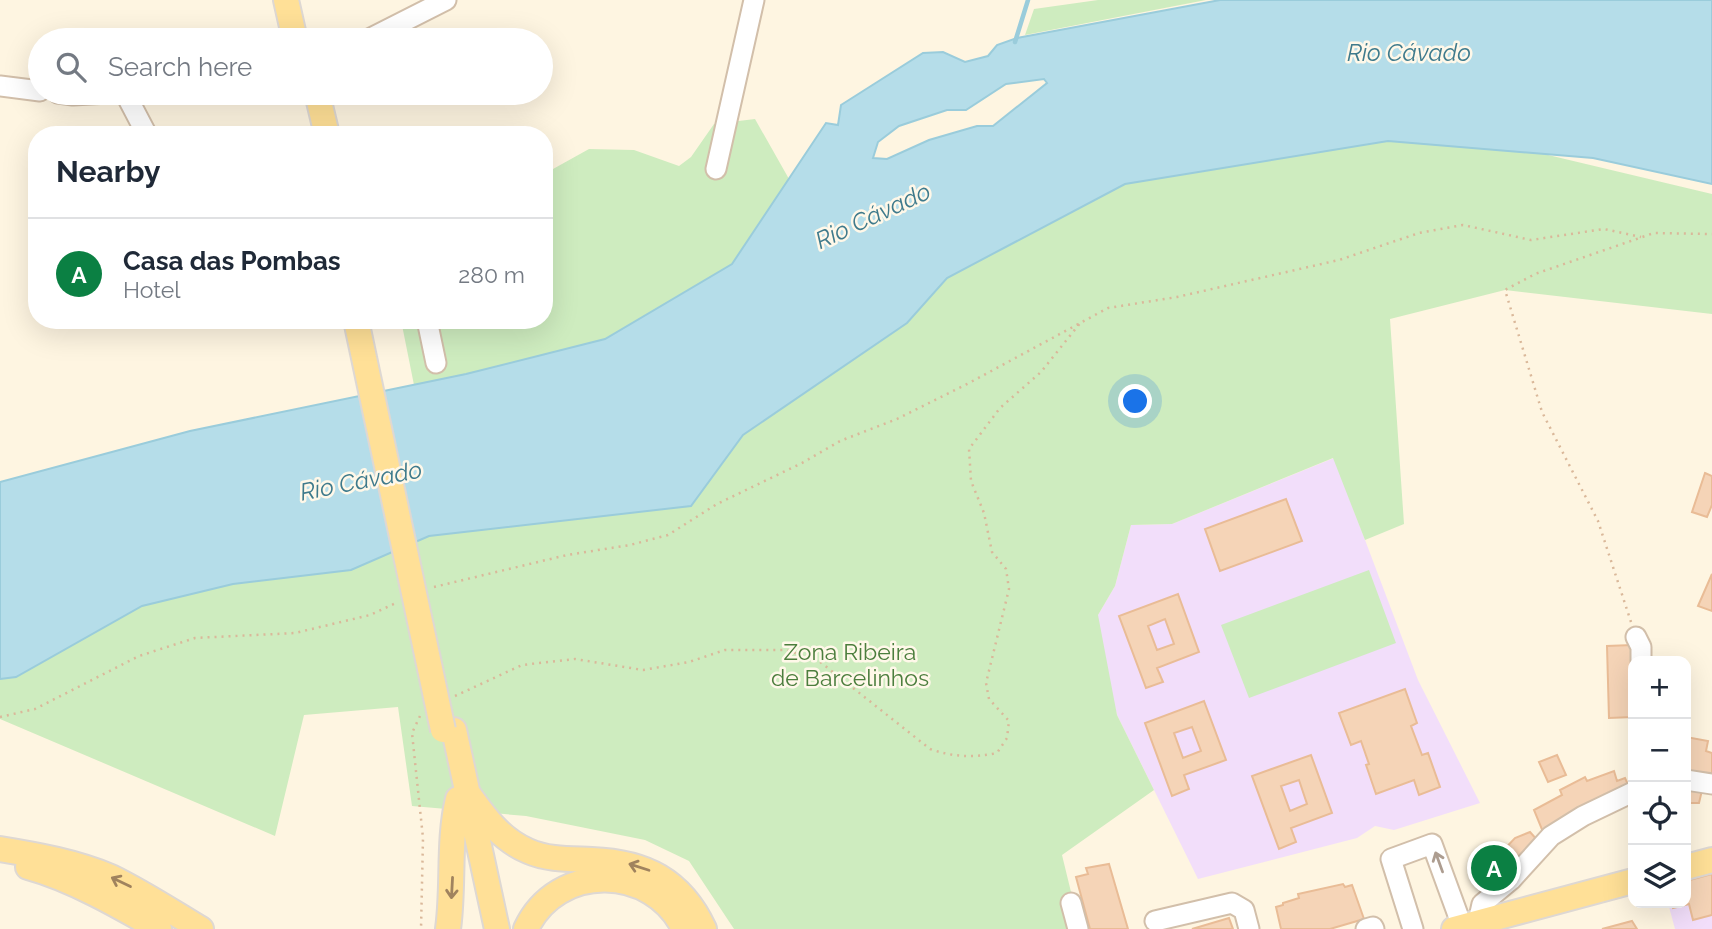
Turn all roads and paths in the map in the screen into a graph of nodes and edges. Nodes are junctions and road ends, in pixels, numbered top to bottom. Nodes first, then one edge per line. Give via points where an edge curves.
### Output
1 (286, 0) edge
2 (296, 0) edge
3 (446, 0) edge
4 (754, 0) edge
5 (292, 28) edge
6 (302, 28) edge
7 (391, 28) edge
8 (0, 86) edge
9 (28, 90) edge
10 (131, 105) edge
11 (310, 105) edge
12 (320, 105) edge
13 (142, 126) edge
14 (315, 126) edge
15 (325, 126) edge
16 (716, 169) dead end
17 (1712, 234) edge
18 (1640, 237) junction
19 (1081, 323) junction
20 (358, 329) edge
21 (370, 329) edge
22 (429, 329) edge
23 (436, 363) dead end
24 (433, 587) dead end
25 (401, 600) dead end
26 (1636, 637) joint
27 (1642, 656) edge
28 (448, 699) dead end
29 (423, 710) dead end
30 (0, 717) edge
31 (448, 730) junction
32 (1691, 781) edge
33 (1712, 784) edge
34 (1628, 794) edge
35 (462, 796) junction
36 (0, 849) edge
37 (0, 859) edge
38 (1712, 860) edge
39 (1691, 866) edge
40 (1628, 882) edge
41 (1071, 903) dead end
42 (160, 917) edge
43 (134, 920) edge
44 (1155, 921) dead end
45 (1478, 925) edge
46 (166, 929) edge
47 (201, 929) edge
48 (421, 929) edge
49 (448, 929) edge
50 (482, 929) edge
51 (497, 929) edge
52 (526, 929) edge
53 (684, 929) edge
54 (704, 929) edge
55 (1078, 929) edge
56 (1249, 929) edge
57 (1366, 929) edge
58 (1374, 929) edge
59 (1413, 929) edge

1 - 5 main road
2 - 6 main road
3 - 7 street
4 - 16 street
8 - 9 street
10 - 13 street
11 - 14 main road
12 - 15 main road
17 - 18 path
18 - 19 path via 1604,229 1531,240 1463,225 1419,233 1339,260 1108,308
18 - 26 path via 1535,274 1505,290 1542,412 1598,521
19 - 24 path via 970,383 840,441 717,504 668,535
19 - 28 path via 1041,372 1000,408 969,449 971,481 992,552 1006,569 1009,589 986,682 989,699 1009,721 1007,738 997,752 980,757 951,756 930,749 819,661 786,650 725,650 643,670 575,659 522,665
20 - 31 main road, bridge
21 - 31 main road
22 - 23 street
25 - 30 path via 370,615 295,633 195,638 139,656 34,709
26 - 27 street
29 - 48 path via 412,733 423,838
31 - 35 main road
32 - 33 street
34 - 45 street via 1551,836 1482,904
35 -> 49 main road via 453,820
35 - 50 main road
35 - 51 main road
54 -> 35 main road via 695,910 654,872 632,864 558,859 529,851 500,835
42 -> 36 main road via 108,876 43,855
37 - 43 main road via 41,870
38 - 39 main road
40 - 45 main road
41 - 55 street
42 - 43 main road
42 - 46 street
42 - 47 main road
44 - 56 street via 1232,903 1244,910
45 -> 59 street via 1432,844 1391,859
52 - 53 main road via 531,918 561,890 589,880 616,879 663,900
57 - 58 street

